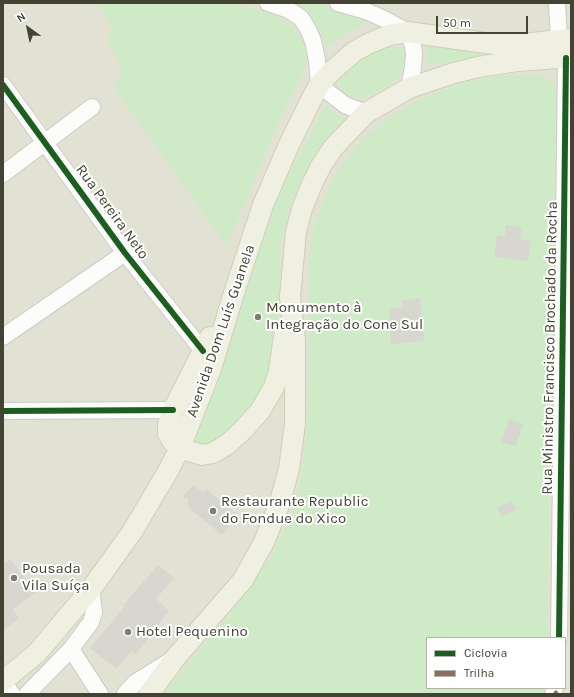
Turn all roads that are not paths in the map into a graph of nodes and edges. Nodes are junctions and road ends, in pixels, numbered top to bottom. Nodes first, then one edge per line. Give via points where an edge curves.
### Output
1 (268, 3) edge
2 (338, 3) edge
3 (557, 3) edge
4 (408, 32) junction
5 (567, 49) edge
6 (3, 85) edge
7 (319, 86) junction
8 (409, 88) junction
9 (92, 107) dead end
10 (366, 113) junction
11 (45, 142) junction
12 (3, 174) edge
13 (125, 253) junction
14 (233, 295) junction
15 (290, 298) junction
16 (3, 337) edge
17 (203, 351) junction
18 (173, 410) junction
19 (3, 411) edge
20 (180, 448) junction
21 (566, 518) edge
22 (91, 589) junction
23 (559, 637) edge
24 (71, 650) junction
25 (176, 657) junction
26 (3, 682) edge
27 (12, 694) edge
28 (27, 694) edge
29 (100, 694) edge
30 (125, 694) edge
31 (149, 694) edge

1 - 7 street via 289,10 301,18 308,29 317,60
2 - 4 street via 384,18
3 - 5 street, Rua Ministro Francisco Brochado da Rocha
4 - 5 main road, Avenida Dom Luís Guanela via 471,42
4 - 7 main road, Avenida Dom Luís Guanela via 389,35 356,51 333,70
4 - 8 street via 414,55
5 - 8 main road via 454,72
5 - 21 street, Rua Ministro Francisco Brochado da Rocha
6 - 11 street, Rua Pereira Neto
7 - 10 street via 346,105
7 - 14 main road, Avenida Dom Luís Guanela via 288,147 263,205
8 - 10 main road
9 - 11 street
10 - 15 main road via 333,148 302,209 296,232
11 - 12 street
11 - 13 street, Rua Pereira Neto
13 - 16 street
13 - 17 street, Rua Pereira Neto
14 - 17 main road
14 - 20 main road, Avenida Dom Luís Guanela via 211,369
15 - 20 main road via 279,371 274,387 260,411 233,439 213,453 202,455
15 - 25 main road via 295,340 295,424 289,468 279,505 264,542 242,580
17 - 18 main road
18 - 19 street
18 - 20 main road via 168,424 168,434 172,442
20 - 22 main road, Avenida Dom Luís Guanela via 132,532
21 - 23 street, Rua Ministro Francisco Brochado da Rocha
22 - 24 street via 94,612 91,622
22 - 26 main road, Avenida Dom Luís Guanela via 37,653
24 - 28 street
24 - 29 street
25 - 30 street via 136,682
25 - 31 main road
26 - 27 street

